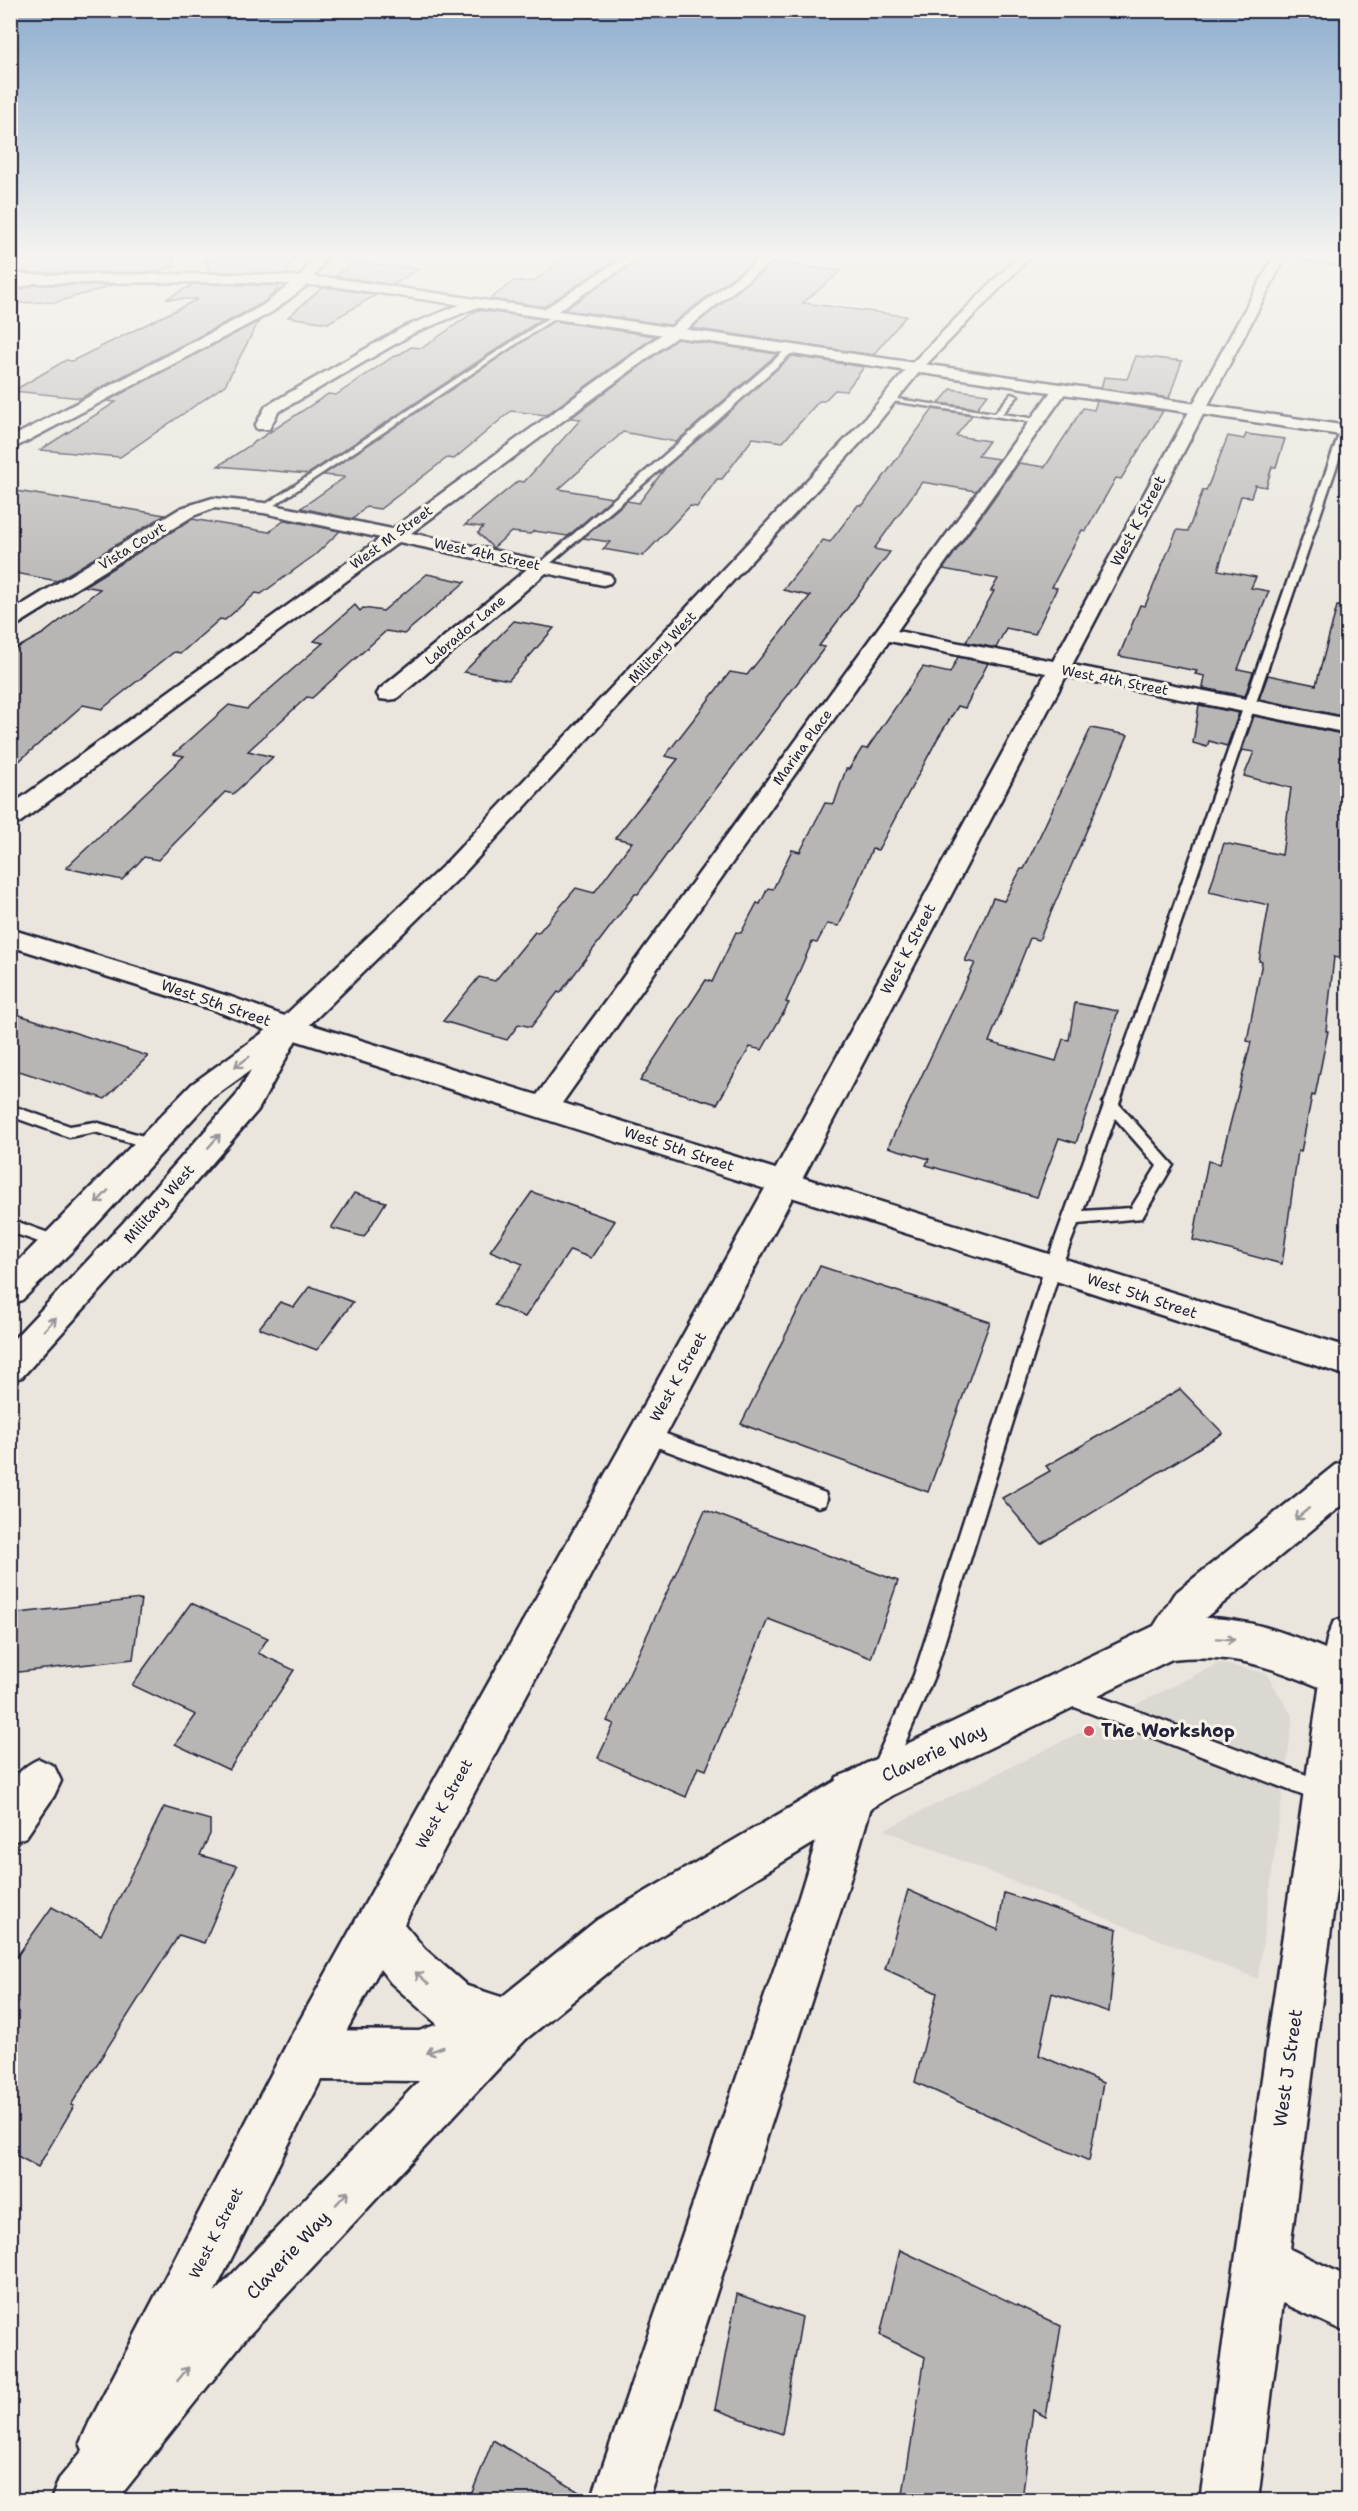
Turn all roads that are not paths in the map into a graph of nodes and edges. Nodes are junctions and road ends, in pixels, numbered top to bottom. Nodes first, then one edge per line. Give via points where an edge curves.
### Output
1 (146, 373) edge
2 (334, 373) edge
3 (463, 373) edge
4 (617, 373) edge
5 (765, 373) edge
6 (911, 373) edge
7 (956, 373) edge
8 (1217, 373) edge
9 (1060, 389) junction
10 (1014, 396) dead end
11 (889, 400) junction
12 (1198, 409) junction
13 (997, 415) junction
14 (1037, 421) junction
15 (263, 426) dead end
16 (1346, 427) edge
17 (10, 445) edge
18 (264, 508) junction
19 (394, 534) junction
20 (542, 566) junction
21 (603, 579) dead end
22 (10, 621) edge
23 (883, 634) junction
24 (1058, 669) junction
25 (388, 694) dead end
26 (1250, 707) junction
27 (1347, 726) edge
28 (10, 818) edge
29 (10, 937) edge
30 (289, 1028) junction
31 (1110, 1103) junction
32 (544, 1107) junction
33 (10, 1110) edge
34 (152, 1144) junction
35 (784, 1183) junction
36 (1073, 1218) junction
37 (10, 1225) edge
38 (59, 1244) junction
39 (1053, 1267) junction
40 (10, 1291) edge
41 (1347, 1362) edge
42 (10, 1366) edge
43 (647, 1435) junction
44 (1347, 1477) edge
45 (818, 1499) dead end
46 (1168, 1640) junction
47 (1345, 1656) edge
48 (1062, 1693) junction
49 (39, 1780) dead end
50 (865, 1786) junction
51 (1326, 1793) junction
52 (10, 1821) edge
53 (376, 1927) junction
54 (509, 2022) junction
55 (307, 2055) junction
56 (1262, 2264) junction
57 (1347, 2306) edge
58 (80, 2500) edge
59 (620, 2500) edge
60 (1229, 2500) edge

1 - 17 street
2 - 15 street via 272,409
3 - 18 lane
4 - 19 street, West M Street
5 - 20 lane
6 - 11 street, Military West
7 - 9 street
8 - 12 street, West K Street
9 - 12 street
9 - 14 street, Marina Place
10 - 13 lane
11 - 13 lane
11 - 30 street, Military West via 453,870
12 - 16 street
12 - 24 street, West K Street
13 - 14 lane
14 - 23 street, Marina Place
16 - 26 lane
18 - 19 street, West 4th Street
18 - 22 street, Vista Court via 213,503 193,509
19 - 20 street, West 4th Street
19 - 28 street, West M Street
20 - 21 street, West 4th Street
20 - 25 street, Labrador Lane
23 - 24 street, West 4th Street
23 - 32 street, Marina Place
24 - 26 street, West 4th Street
24 - 35 street, West K Street
26 - 27 street, West 4th Street
26 - 31 lane
29 - 30 street, West 5th Street
30 - 32 street, West 5th Street
30 -> 34 street, Military West via 202,1091
42 -> 30 street, Military West via 247,1103
31 - 36 lane
31 - 36 lane via 1165,1166 1136,1214
32 - 35 street, West 5th Street
33 - 34 lane via 69,1132 95,1127
34 -> 38 street, Military West
35 - 39 street, West 5th Street
35 - 43 street, West K Street
36 - 39 lane
37 - 38 lane
38 - 40 street, Military West
39 - 41 street, West 5th Street
39 - 50 lane via 924,1676
43 - 45 lane
43 - 53 street, West K Street
44 -> 46 street via 1188,1607
46 -> 47 street via 1232,1639
46 - 48 street, Claverie Way
47 - 51 street, West J Street
48 - 50 street, Claverie Way
48 - 51 lane
49 - 52 street
50 - 54 street, Claverie Way via 614,1937
50 - 59 street via 822,1897
51 - 56 street, West J Street
54 -> 53 street via 454,2007 408,1966
53 - 55 street, West K Street
54 -> 55 street, Claverie Way via 419,2056
58 -> 54 street, Claverie Way via 228,2318
55 - 58 street, West K Street
56 - 57 street
56 - 60 street, West J Street

